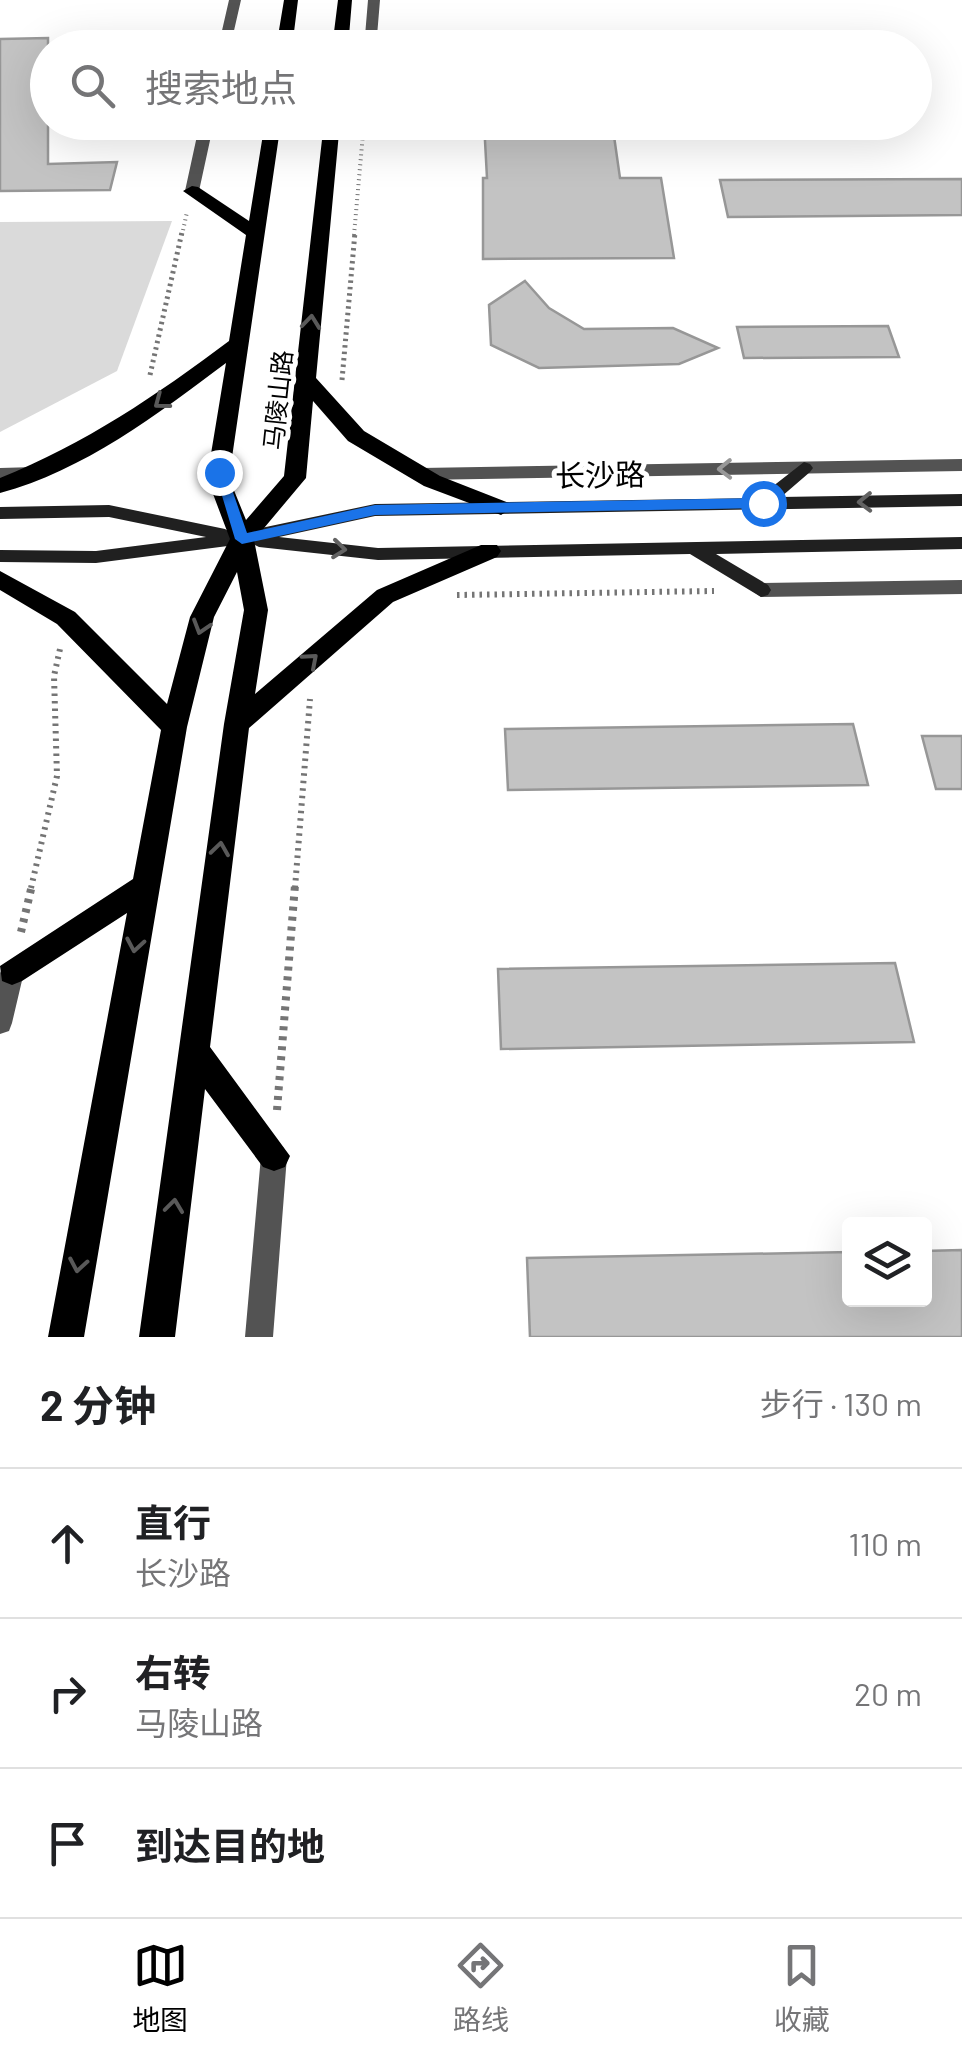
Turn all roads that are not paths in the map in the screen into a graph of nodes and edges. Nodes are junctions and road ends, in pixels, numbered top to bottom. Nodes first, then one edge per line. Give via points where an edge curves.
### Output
1 (235, 0) edge
2 (292, 0) edge
3 (345, 0) edge
4 (374, 0) edge
5 (228, 30) edge
6 (287, 30) edge
7 (342, 30) edge
8 (372, 30) edge
9 (204, 140) edge
10 (269, 140) edge
11 (330, 140) edge
12 (192, 191) joint
13 (256, 233) junction
14 (239, 344) junction
15 (305, 378) junction
16 (962, 465) edge
17 (804, 468) junction
18 (36, 473) junction
19 (0, 474) edge
20 (421, 474) junction
21 (0, 486) edge
22 (962, 500) edge
23 (763, 503) junction
24 (501, 508) junction
25 (0, 513) edge
26 (242, 539) junction
27 (962, 542) edge
28 (691, 547) junction
29 (490, 551) junction
30 (0, 556) edge
31 (0, 579) edge
32 (962, 587) edge
33 (761, 590) joint
34 (237, 724) junction
35 (174, 728) junction
36 (146, 885) junction
37 (12, 972) joint
38 (0, 1023) edge
39 (194, 1050) junction
40 (274, 1156) joint
41 (66, 1337) edge
42 (157, 1337) edge
43 (259, 1337) edge

1 - 5 street
2 - 6 main road
3 - 7 main road
4 - 8 street
9 - 12 street
10 - 13 main road, 马陵山路
15 -> 11 main road, 马陵山路
12 - 13 main road
13 - 14 main road, 马陵山路
14 -> 18 main road via 140,418
14 - 26 main road, 马陵山路 via 218,478
15 - 20 main road via 356,436
15 - 26 main road, 马陵山路 via 294,478
16 - 17 street
17 -> 20 street
17 - 23 main road
18 - 19 street
18 - 21 main road
20 - 24 main road
22 -> 23 main road, 长沙路
23 - 24 main road, 长沙路
24 - 26 main road, 长沙路 via 375,510
25 - 26 main road, 长沙路 via 109,511
26 -> 29 main road, 长沙路 via 378,554
26 - 30 main road, 长沙路 via 96,557
26 - 34 main road via 256,610
26 -> 35 main road via 202,617
27 - 28 main road, 长沙路
28 - 29 main road, 长沙路
28 - 33 main road
34 -> 29 main road via 386,596
31 - 35 main road via 66,618
32 - 33 street
39 -> 34 main road
35 - 36 main road
36 - 37 main road
36 -> 41 main road
37 - 38 street
39 - 40 main road
42 -> 39 main road
40 - 43 street

